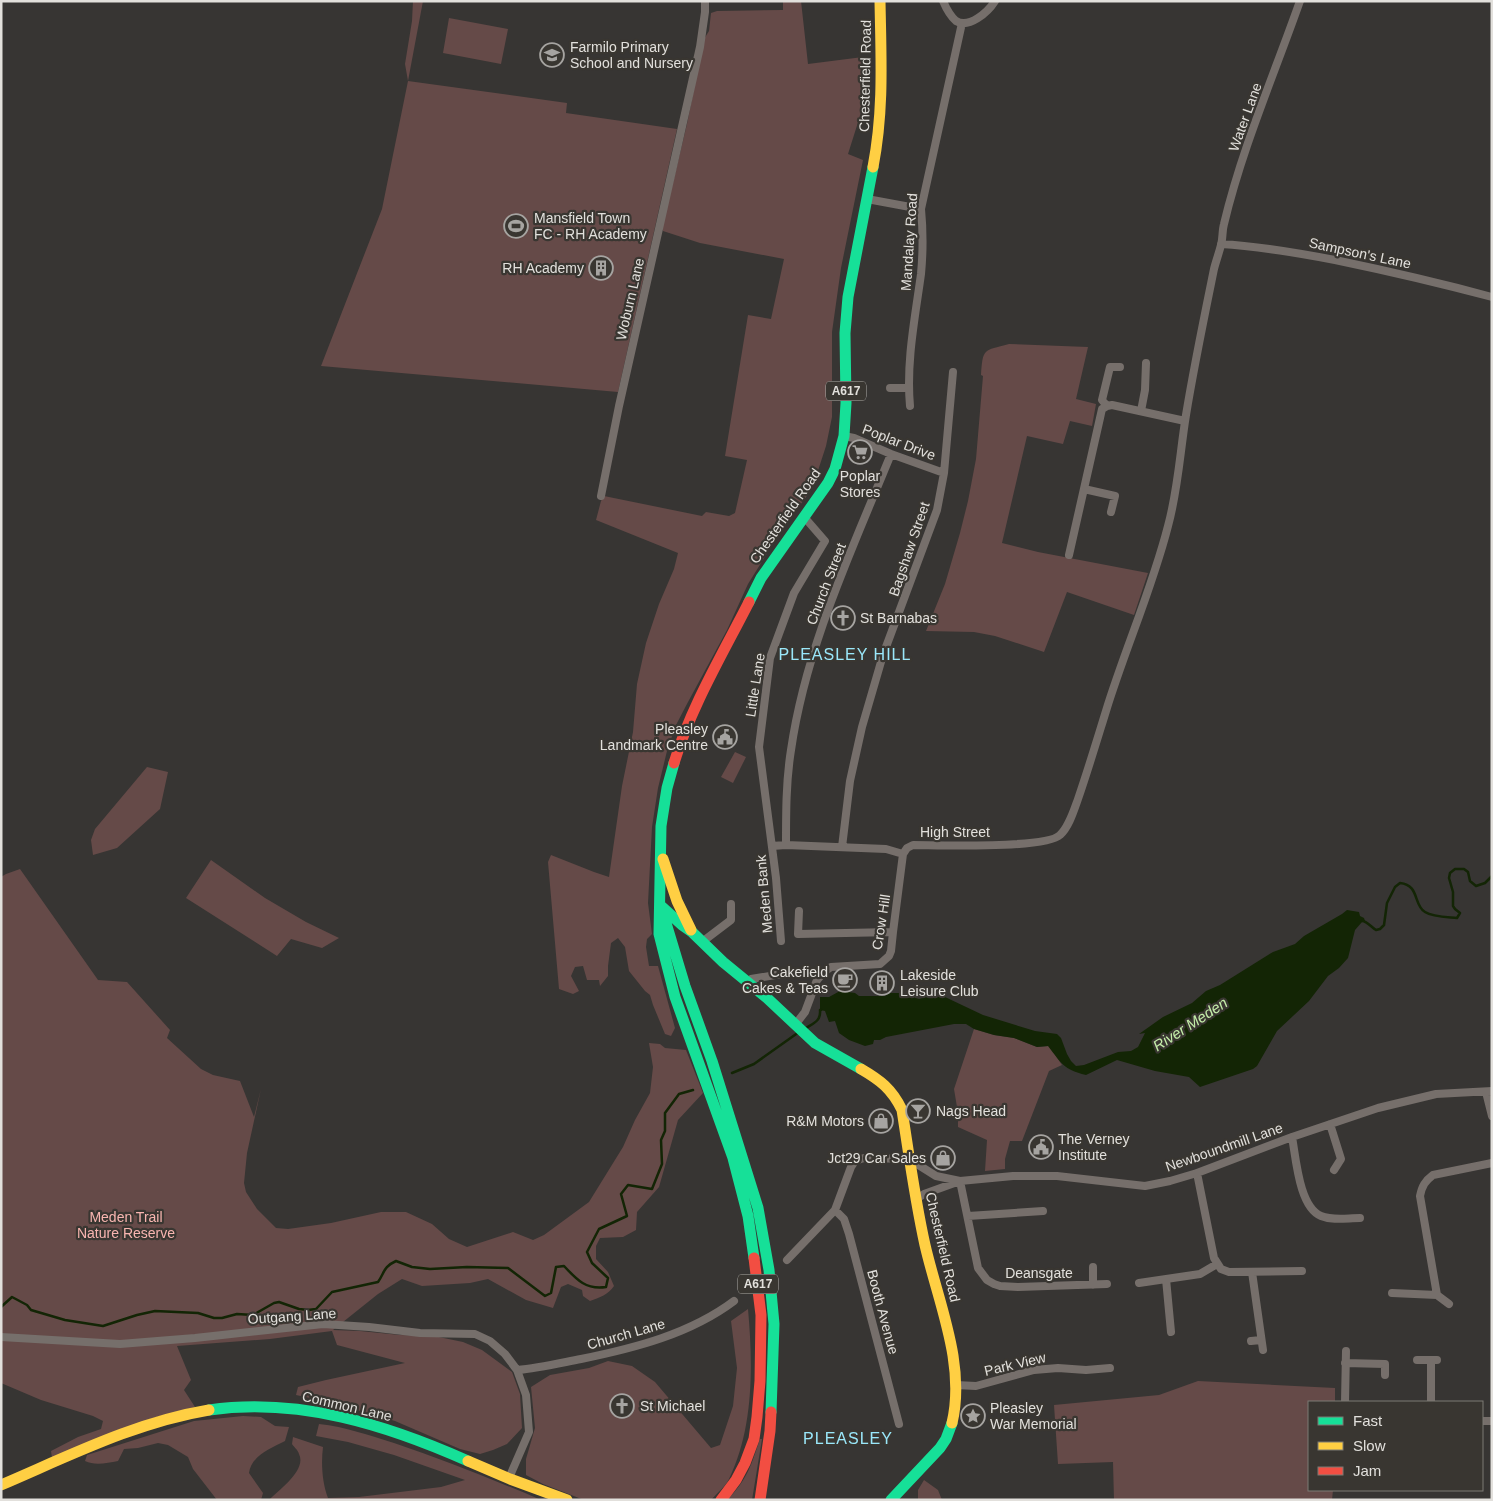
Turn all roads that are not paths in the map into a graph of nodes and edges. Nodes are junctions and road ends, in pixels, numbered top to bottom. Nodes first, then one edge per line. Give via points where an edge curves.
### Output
1 (705, 1) edge
2 (880, 1) edge
3 (943, 1) edge
4 (995, 1) edge
5 (1300, 1) edge
6 (962, 23) junction
7 (867, 199) junction
8 (921, 209) junction
9 (1221, 244) junction
10 (1492, 297) edge
11 (1146, 363) dead end
12 (1120, 367) dead end
13 (952, 372) dead end
14 (890, 388) dead end
15 (908, 388) junction
16 (910, 406) dead end
17 (1107, 406) junction
18 (1141, 411) junction
19 (1185, 421) junction
20 (844, 436) junction
21 (891, 454) junction
22 (944, 473) junction
23 (1084, 489) junction
24 (601, 496) dead end
25 (1111, 512) dead end
26 (804, 518) junction
27 (1069, 555) dead end
28 (1054, 840) joint
29 (786, 845) junction
30 (772, 846) junction
31 (842, 847) junction
32 (660, 852) junction
33 (903, 854) junction
34 (731, 904) dead end
35 (660, 905) junction
36 (799, 911) dead end
37 (692, 932) junction
38 (893, 932) junction
39 (781, 941) dead end
40 (702, 942) junction
41 (824, 972) junction
42 (748, 982) junction
43 (796, 1026) junction
44 (1489, 1092) edge
45 (1492, 1116) edge
46 (1330, 1124) junction
47 (1292, 1137) junction
48 (909, 1159) junction
49 (1492, 1163) edge
50 (1334, 1170) dead end
51 (1197, 1173) junction
52 (960, 1181) junction
53 (915, 1200) junction
54 (836, 1210) junction
55 (1031, 1212) junction
56 (1043, 1212) dead end
57 (968, 1216) junction
58 (1360, 1218) dead end
59 (1031, 1221) dead end
60 (787, 1260) dead end
61 (1217, 1264) junction
62 (1093, 1267) dead end
63 (1302, 1271) dead end
64 (1252, 1272) junction
65 (1166, 1279) junction
66 (1139, 1283) dead end
67 (1107, 1284) dead end
68 (1093, 1285) junction
69 (1392, 1294) dead end
70 (1438, 1295) junction
71 (734, 1301) dead end
72 (1449, 1304) dead end
73 (1179, 1320) dead end
74 (1170, 1321) junction
75 (1170, 1332) dead end
76 (1, 1337) edge
77 (1261, 1340) junction
78 (1251, 1341) dead end
79 (1263, 1350) dead end
80 (1346, 1351) dead end
81 (1417, 1360) dead end
82 (1345, 1363) junction
83 (1110, 1368) dead end
84 (517, 1370) junction
85 (1385, 1375) dead end
86 (956, 1385) junction
87 (1344, 1401) edge
88 (1431, 1401) edge
89 (899, 1424) dead end
90 (509, 1478) junction
91 (1, 1485) edge
92 (897, 1498) edge
93 (567, 1500) edge
94 (721, 1500) edge
95 (760, 1500) edge

1 - 24 street, Woburn Lane via 700,47
2 - 7 main road, Chesterfield Road / A617 via 882,96 879,138
3 - 6 street via 954,20
4 - 6 street via 982,14
5 - 9 street, Water Lane via 1250,135
6 - 8 street, Mandalay Road
7 - 8 street
7 - 20 main road, Chesterfield Road / A617 via 848,297
8 - 15 street, Mandalay Road via 921,272
9 - 10 street, Sampson's Lane via 1358,265
9 - 19 street, Water Lane via 1197,349
11 - 18 street
12 - 17 street via 1110,367 1102,400
13 - 22 street, Bagshaw Street
14 - 15 street
15 - 16 street, Mandalay Road
17 - 18 street
17 - 23 street via 1102,409
18 - 19 street
19 - 28 street, Water Lane via 1176,491 1154,576 1113,687 1074,810 1066,828
20 - 21 street, Poplar Drive
20 - 26 main road, Chesterfield Road / A617 via 835,469 821,496
21 - 22 street, Poplar Drive
21 - 29 street, Church Street via 830,606 806,677 791,749
22 - 31 street, Bagshaw Street via 937,510 883,655 862,727 850,781
23 - 25 street via 1114,496
23 - 27 street
26 - 30 street, Little Lane via 825,541 794,593 770,658 759,747
26 - 32 main road, Chesterfield Road / A617 via 760,578 692,715 667,788
28 - 33 street, High Street via 1017,844 913,845
29 - 30 street
29 - 31 street
30 - 39 street, Meden Bank
31 - 33 street via 886,849
32 - 35 main road, Chesterfield Road / A617
32 - 37 main road, Chesterfield Road
33 - 38 street, Crow Hill
34 - 40 street via 731,920
35 - 37 main road, Chesterfield Road
35 - 94 main road, A617 via 659,934 675,998 733,1158 748,1216 761,1315 760,1381 754,1439 745,1464
35 - 95 main road, A617 via 758,1208 769,1270 774,1324 773,1385
36 - 38 street via 798,934
37 - 40 main road, Chesterfield Road
38 - 41 street, Crow Hill via 892,951 880,964 832,967
40 - 42 main road, Chesterfield Road
41 - 42 street, Crow Hill via 794,972
41 - 43 street via 817,980
42 - 43 main road, Chesterfield Road
43 - 48 main road, Chesterfield Road via 828,1051 876,1078 896,1097 902,1110
44 - 45 street
44 - 46 street, Newboundmill Lane via 1436,1094
46 - 47 street, Newboundmill Lane
46 - 50 street via 1341,1159
47 - 51 street, Newboundmill Lane
47 - 58 street via 1300,1178 1311,1209 1330,1219
48 - 52 street, Newboundmill Lane via 936,1176
48 - 53 main road, Chesterfield Road
48 - 54 street via 864,1158 855,1161
49 - 70 street via 1433,1175 1422,1187 1420,1196
51 - 52 street, Newboundmill Lane via 1145,1186 1057,1176
51 - 61 street
52 - 53 street, Newboundmill Lane
52 - 57 street, Deansgate
53 - 86 main road, Chesterfield Road via 949,1335
54 - 60 street
54 - 89 street, Booth Avenue via 844,1219 849,1234
55 - 56 street
55 - 57 street
55 - 59 street
57 - 68 street, Deansgate via 978,1268 994,1284 1018,1287
61 - 64 street via 1229,1272
61 - 65 street via 1200,1274
62 - 68 street
63 - 64 street
64 - 77 street
65 - 66 street
65 - 74 street
67 - 68 street, Deansgate
69 - 70 street
70 - 72 street
71 - 84 street, Church Lane via 688,1328 636,1347
73 - 74 street
74 - 75 street
76 - 84 street, Outgang Lane via 120,1344 323,1324 342,1325 420,1333 475,1334 490,1341
77 - 78 street
77 - 79 street
80 - 82 street
81 - 88 street via 1434,1360
82 - 85 street via 1385,1364
82 - 87 street
83 - 86 street, Park View via 1101,1365 1086,1370 1034,1370 976,1386
84 - 90 street, Outgang Lane via 526,1395 529,1432
86 - 92 main road, Chesterfield Road via 950,1432
90 - 91 main road, Common Lane via 364,1422 294,1408 241,1407 192,1413 151,1424
90 - 93 main road, Common Lane

